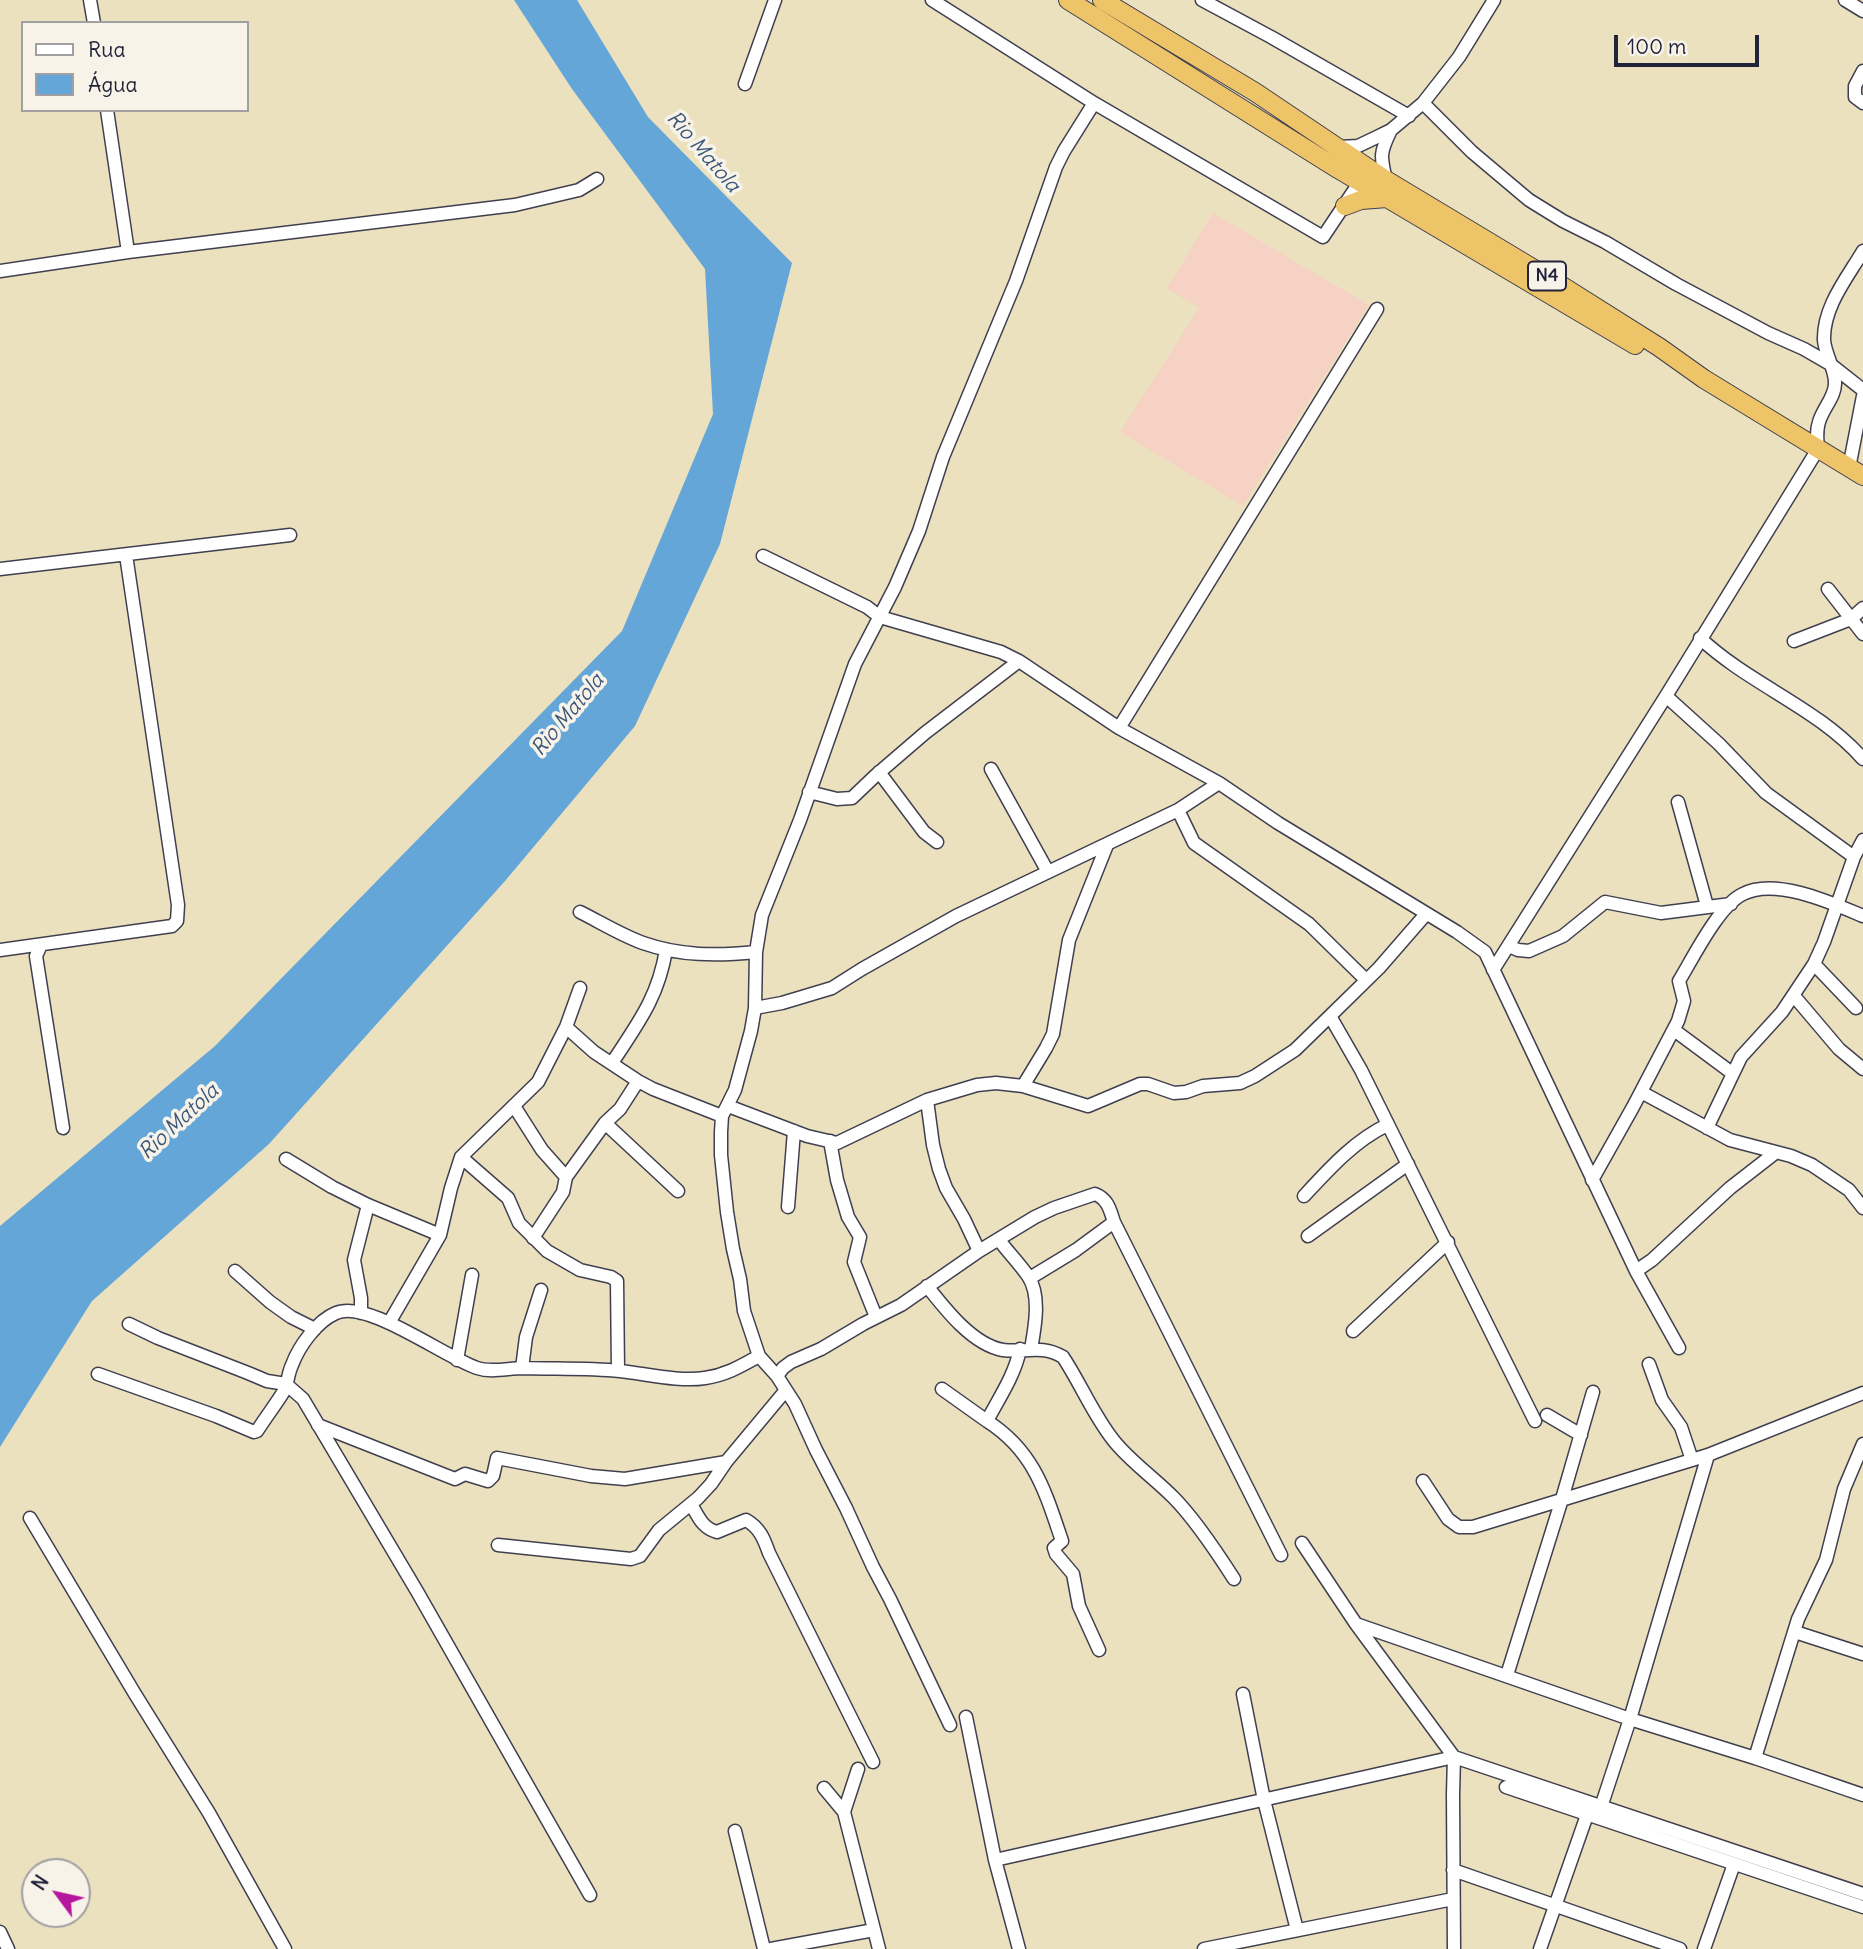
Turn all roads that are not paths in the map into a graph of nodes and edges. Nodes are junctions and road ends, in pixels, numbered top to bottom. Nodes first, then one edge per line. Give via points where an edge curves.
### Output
1 (90, 0) edge
2 (775, 0) edge
3 (932, 0) edge
4 (1102, 0) edge
5 (1202, 0) edge
6 (1494, 0) edge
7 (1845, 0) edge
8 (1074, 3) edge
9 (1863, 11) edge
10 (94, 21) edge
11 (1863, 71) edge
12 (745, 83) dead end
13 (1094, 103) junction
14 (1423, 103) junction
15 (1863, 103) edge
16 (107, 112) edge
17 (1409, 116) junction
18 (1391, 130) junction
19 (1339, 147) junction
20 (1338, 169) junction
21 (1364, 175) junction
22 (597, 179) dead end
23 (1387, 189) junction
24 (1343, 208) junction
25 (1863, 251) edge
26 (128, 252) junction
27 (0, 271) edge
28 (1377, 309) dead end
29 (1830, 364) junction
30 (1863, 390) edge
31 (1863, 396) edge
32 (1818, 449) junction
33 (1856, 472) edge
34 (290, 535) dead end
35 (126, 555) junction
36 (763, 556) dead end
37 (0, 569) edge
38 (1828, 589) dead end
39 (1863, 608) edge
40 (880, 617) junction
41 (1851, 619) junction
42 (1863, 634) edge
43 (1700, 638) junction
44 (1794, 641) dead end
45 (1019, 661) junction
46 (1666, 696) junction
47 (1119, 728) junction
48 (1863, 759) edge
49 (991, 768) dead end
50 (879, 772) junction
51 (1219, 783) junction
52 (809, 792) junction
53 (1678, 802) dead end
54 (1178, 810) junction
55 (1863, 840) edge
56 (937, 842) dead end
57 (1107, 845) junction
58 (1854, 857) junction
59 (1048, 872) junction
60 (1731, 904) junction
61 (1707, 906) junction
62 (1836, 906) junction
63 (580, 912) dead end
64 (1426, 914) junction
65 (1863, 916) edge
66 (41, 945) junction
67 (1509, 946) junction
68 (0, 950) edge
69 (666, 950) junction
70 (755, 952) junction
71 (1814, 964) junction
72 (1493, 970) junction
73 (1366, 981) junction
74 (580, 988) dead end
75 (1794, 996) junction
76 (755, 1008) junction
77 (1856, 1008) dead end
78 (1330, 1016) junction
79 (566, 1027) junction
80 (1674, 1030) junction
81 (612, 1063) junction
82 (1863, 1069) edge
83 (1732, 1073) junction
84 (638, 1081) junction
85 (1023, 1086) junction
86 (1641, 1092) junction
87 (927, 1100) junction
88 (514, 1107) junction
89 (725, 1111) junction
90 (605, 1122) junction
91 (1387, 1125) junction
92 (64, 1128) dead end
93 (1707, 1128) junction
94 (793, 1131) junction
95 (830, 1141) junction
96 (1775, 1153) junction
97 (461, 1157) junction
98 (286, 1159) dead end
99 (1408, 1164) junction
100 (566, 1177) junction
101 (1592, 1180) junction
102 (678, 1191) dead end
103 (1304, 1196) dead end
104 (368, 1205) junction
105 (788, 1207) dead end
106 (1863, 1208) edge
107 (1114, 1222) junction
108 (440, 1235) junction
109 (1308, 1236) dead end
110 (533, 1238) junction
111 (999, 1240) junction
112 (1448, 1242) junction
113 (979, 1251) junction
114 (235, 1271) dead end
115 (1636, 1271) junction
116 (472, 1275) dead end
117 (1030, 1278) junction
118 (927, 1286) junction
119 (541, 1290) dead end
120 (361, 1313) junction
121 (876, 1317) junction
122 (389, 1323) junction
123 (129, 1324) dead end
124 (315, 1329) junction
125 (1353, 1331) dead end
126 (1679, 1348) dead end
127 (1026, 1349) junction
128 (759, 1356) junction
129 (457, 1360) junction
130 (1649, 1364) dead end
131 (522, 1368) junction
132 (618, 1371) junction
133 (99, 1374) dead end
134 (777, 1376) junction
135 (286, 1384) junction
136 (942, 1389) dead end
137 (786, 1390) junction
138 (1593, 1392) dead end
139 (1863, 1393) edge
140 (987, 1421) junction
141 (318, 1425) junction
142 (1581, 1435) junction
143 (1863, 1444) edge
144 (1708, 1455) junction
145 (1692, 1460) junction
146 (726, 1462) junction
147 (1423, 1481) dead end
148 (1562, 1499) junction
149 (691, 1504) junction
150 (30, 1518) dead end
151 (1302, 1543) dead end
152 (498, 1545) dead end
153 (1282, 1555) dead end
154 (1234, 1579) dead end
155 (1356, 1623) junction
156 (1795, 1632) junction
157 (1099, 1650) dead end
158 (1863, 1654) edge
159 (1507, 1675) junction
160 (1243, 1694) dead end
161 (966, 1717) dead end
162 (1630, 1719) junction
163 (950, 1725) dead end
164 (1454, 1757) junction
165 (1755, 1758) junction
166 (873, 1762) dead end
167 (859, 1769) dead end
168 (1506, 1787) dead end
169 (824, 1788) dead end
170 (1863, 1795) edge
171 (1264, 1800) junction
172 (1601, 1807) junction
173 (844, 1812) junction
174 (1587, 1815) junction
175 (735, 1831) dead end
176 (995, 1860) junction
177 (1734, 1864) junction
178 (1453, 1870) junction
179 (1863, 1894) edge
180 (590, 1895) dead end
181 (1453, 1899) junction
182 (1554, 1905) junction
183 (1863, 1907) edge
184 (874, 1930) junction
185 (1297, 1930) junction
186 (0, 1932) edge
187 (8, 1949) edge
188 (285, 1949) edge
189 (764, 1949) edge
190 (771, 1949) edge
191 (879, 1949) edge
192 (1019, 1949) edge
193 (1204, 1949) edge
194 (1454, 1949) edge
195 (1539, 1949) edge
196 (1680, 1949) edge
197 (1704, 1949) edge

1 - 10 street
2 - 12 street
3 - 13 street
4 - 19 highway, N4
5 - 17 street
6 - 14 street via 1459,57
7 - 9 street
8 - 20 highway, N4
11 - 15 street via 1855,86 1855,97
13 - 24 street via 1323,237
13 - 40 street via 1056,167 919,530
14 - 17 street
14 - 29 street via 1529,200
16 - 26 street
17 - 18 street
18 - 19 street via 1358,146
18 - 23 street via 1380,159
19 - 21 highway, N4
20 - 21 highway, N4
20 - 24 highway
21 - 23 highway, N4
21 - 24 street
22 - 26 street via 579,190 515,205
23 - 24 highway
23 - 32 highway, N4 via 1653,356 1704,379
25 - 29 street via 1828,312 1824,342
26 - 27 street
28 - 47 street
29 - 30 street
29 - 32 street via 1834,392 1819,420
31 - 33 street
32 - 33 highway, N4
32 - 43 street
34 - 35 street
35 - 37 street
35 - 66 street via 177,921 172,926
36 - 40 street
38 - 41 street
39 - 41 street
40 - 45 street
40 - 52 street via 855,664
41 - 42 street
41 - 44 street
43 - 46 street
43 - 48 street via 1731,665 1822,721
45 - 47 street
45 - 50 street
46 - 58 street via 1766,793
46 - 67 street
47 - 51 street
49 - 59 street
50 - 52 street via 852,798
50 - 56 street via 924,832
51 - 54 street
51 - 64 street
52 - 70 street via 762,915
53 - 61 street
54 - 57 street
54 - 73 street via 1194,842 1309,924
55 - 58 street
57 - 59 street
57 - 85 street via 1069,940 1053,1034
58 - 62 street
59 - 76 street via 957,916 832,988
60 - 61 street
60 - 62 street via 1740,894 1766,888 1800,893
60 - 80 street via 1679,981 1684,1001
61 - 67 street via 1661,913 1605,902 1563,936 1529,951
62 - 65 street
62 - 71 street
63 - 69 street
64 - 72 street via 1485,952
64 - 73 street
66 - 68 street
66 - 92 street via 36,956
67 - 72 street
69 - 70 street
69 - 81 street via 653,997
70 - 76 street
71 - 75 street
71 - 77 street
72 - 101 street
73 - 78 street
74 - 79 street
75 - 82 street via 1839,1049
75 - 83 street via 1741,1056
76 - 89 street via 735,1090
78 - 85 street via 1294,1050 1240,1083 1174,1093 1140,1084 1088,1106
78 - 91 street
79 - 81 street
79 - 88 street via 538,1082
80 - 83 street
80 - 86 street
81 - 84 street
83 - 93 street
84 - 89 street
84 - 90 street via 620,1109
85 - 87 street via 977,1085
86 - 93 street
86 - 101 street
87 - 95 street via 837,1143
87 - 113 street via 939,1169
88 - 97 street
88 - 100 street
89 - 94 street
89 - 128 street via 721,1155 727,1212 744,1311
90 - 100 street
90 - 102 street
91 - 99 street
91 - 103 street via 1342,1157
93 - 96 street
94 - 95 street
94 - 105 street
95 - 121 street via 848,1217 860,1237 854,1262
96 - 106 street via 1812,1165 1849,1190
96 - 115 street
97 - 108 street
97 - 110 street via 508,1198 519,1223
98 - 104 street
99 - 109 street
99 - 112 street
100 - 110 street via 563,1192
101 - 115 street
104 - 108 street
104 - 120 street via 354,1260
107 - 111 street via 1107,1202 1095,1194 1054,1208
107 - 117 street
107 - 153 street
108 - 122 street
110 - 132 street via 580,1270 617,1281
111 - 113 street
111 - 117 street
112 - 125 street
112 - 142 street via 1541,1418
113 - 118 street
114 - 124 street via 270,1302
115 - 126 street
116 - 129 street
117 - 127 street via 1035,1330
118 - 121 street
118 - 127 street via 974,1337 996,1348
119 - 131 street via 526,1336
120 - 122 street
120 - 124 street via 336,1312
121 - 134 street via 792,1362
122 - 129 street
123 - 135 street via 267,1381
124 - 135 street via 292,1365
127 - 140 street
127 - 154 street via 1063,1357 1113,1440 1175,1498
128 - 132 street via 734,1371 703,1379
128 - 134 street
129 - 131 street via 494,1371
130 - 145 street
131 - 132 street
133 - 135 street via 250,1432 257,1431
134 - 137 street
135 - 141 street via 303,1399
136 - 140 street
137 - 146 street
137 - 163 street
138 - 142 street
139 - 144 street
140 - 157 street via 1027,1456 1039,1478 1062,1541 1054,1548 1056,1554 1073,1574 1079,1605
141 - 146 street via 454,1479 465,1474 488,1481 496,1458 625,1479
141 - 180 street
142 - 148 street
143 - 156 street via 1844,1489 1826,1560
144 - 145 street
144 - 162 street
145 - 148 street
146 - 149 street
147 - 148 street via 1448,1519 1459,1527 1473,1527
148 - 159 street
149 - 152 street via 659,1530 640,1556 631,1559
149 - 166 street via 709,1530 717,1532 746,1520 762,1533
150 - 188 street via 209,1813
151 - 155 street
155 - 159 street
155 - 164 street
156 - 158 street
156 - 165 street
159 - 162 street
160 - 171 street
161 - 176 street
162 - 165 street
162 - 172 street
164 - 171 street
164 - 172 street
164 - 178 street
165 - 170 street
167 - 173 street
168 - 174 street
169 - 173 street
171 - 176 street
171 - 185 street
172 - 179 street
173 - 184 street
174 - 177 street
174 - 182 street
175 - 189 street
176 - 192 street
177 - 183 street
177 - 197 street
178 - 181 street
178 - 182 street
181 - 185 street
181 - 194 street
182 - 195 street
182 - 196 street
184 - 190 street
184 - 191 street
185 - 193 street
186 - 187 street

